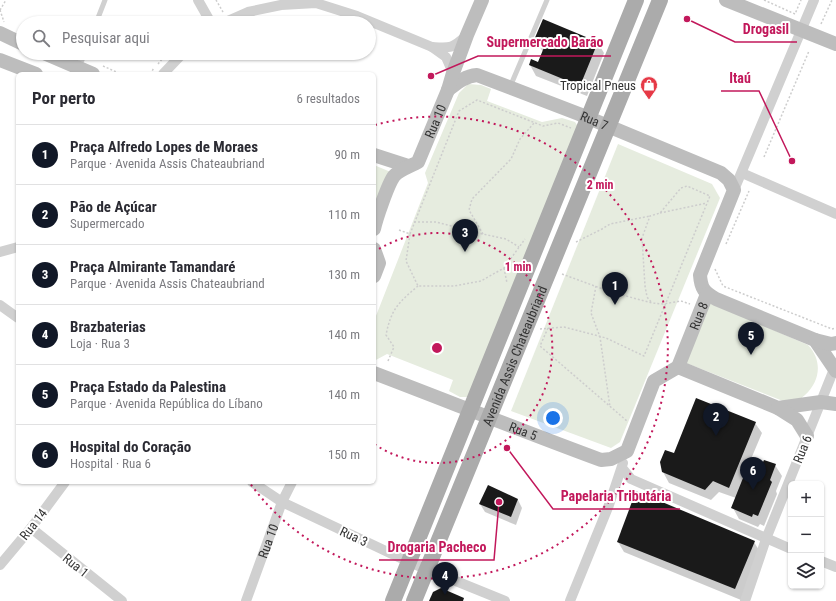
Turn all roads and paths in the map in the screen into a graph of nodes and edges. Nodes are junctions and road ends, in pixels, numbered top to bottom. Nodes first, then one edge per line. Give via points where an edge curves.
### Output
1 (6, 0) edge
2 (105, 0) edge
3 (198, 0) edge
4 (216, 0) edge
5 (482, 0) edge
6 (547, 0) edge
7 (660, 0) edge
8 (726, 0) edge
9 (764, 0) edge
10 (801, 0) edge
11 (814, 0) edge
12 (832, 0) edge
13 (316, 1) edge
14 (634, 1) edge
15 (0, 10) edge
16 (99, 16) edge
17 (207, 16) edge
18 (222, 16) edge
19 (231, 16) edge
20 (357, 16) edge
21 (376, 24) edge
22 (821, 24) dead end
23 (801, 30) junction
24 (0, 33) edge
25 (466, 35) junction
26 (16, 41) edge
27 (836, 44) edge
28 (432, 47) junction
29 (809, 51) dead end
30 (0, 60) edge
31 (60, 60) edge
32 (82, 60) edge
33 (176, 60) edge
34 (79, 68) junction
35 (31, 72) edge
36 (88, 72) edge
37 (165, 72) edge
38 (453, 73) junction
39 (510, 88) junction
40 (448, 90) junction
41 (589, 118) junction
42 (534, 123) junction
43 (608, 126) junction
44 (573, 129) dead end
45 (376, 156) edge
46 (764, 157) dead end
47 (408, 166) junction
48 (742, 173) junction
49 (734, 190) junction
50 (749, 191) dead end
51 (707, 203) junction
52 (660, 214) junction
53 (836, 214) edge
54 (650, 216) junction
55 (414, 222) junction
56 (376, 223) edge
57 (399, 230) dead end
58 (410, 234) junction
59 (483, 234) junction
60 (527, 236) dead end
61 (577, 236) dead end
62 (519, 247) junction
63 (16, 248) edge
64 (724, 248) dead end
65 (0, 252) edge
66 (376, 255) edge
67 (718, 263) dead end
68 (376, 271) edge
69 (562, 274) dead end
70 (418, 286) junction
71 (596, 286) junction
72 (707, 294) junction
73 (652, 303) junction
74 (666, 304) junction
75 (0, 305) edge
76 (702, 307) junction
77 (16, 317) edge
78 (548, 328) junction
79 (836, 328) edge
80 (537, 329) dead end
81 (600, 337) junction
82 (815, 340) junction
83 (836, 343) edge
84 (388, 361) dead end
85 (678, 367) junction
86 (835, 368) edge
87 (376, 374) edge
88 (821, 402) junction
89 (836, 404) edge
90 (610, 407) junction
91 (778, 408) junction
92 (470, 410) junction
93 (489, 418) junction
94 (636, 429) junction
95 (807, 436) junction
96 (627, 452) junction
97 (622, 468) junction
98 (64, 484) edge
99 (255, 484) edge
100 (291, 484) edge
101 (282, 502) junction
102 (31, 528) junction
103 (766, 538) junction
104 (788, 548) edge
105 (409, 562) junction
106 (824, 562) edge
107 (0, 565) edge
108 (836, 567) edge
109 (427, 569) junction
110 (122, 601) edge
111 (246, 601) edge
112 (392, 601) edge
113 (414, 601) edge
114 (505, 601) edge
115 (570, 601) edge
116 (745, 601) edge

1 - 15 path
2 - 16 lane
3 - 17 street
4 - 18 path
5 - 25 main road, Rua 10
6 - 39 lane
7 - 43 main road, Avenida Assis Chateaubriand
8 - 23 main road
9 - 10 path via 795,14
11 - 23 street, Rua 8
12 - 22 path
13 - 19 street via 281,5
13 - 20 street
14 - 41 main road, Avenida Assis Chateaubriand
21 - 28 street
23 - 27 main road
23 - 48 street, Rua 8
24 - 26 main road
25 - 28 street via 449,48
25 - 38 main road, Rua 10
28 - 38 street via 446,57
29 - 46 path
30 - 35 main road
31 - 34 main road
32 - 34 lane
33 - 37 street
34 - 36 main road
38 - 40 main road, Rua 10
39 - 40 main road, Rua 7 via 477,76 470,76
39 - 41 main road, Rua 7
40 - 47 main road, Rua 10 via 418,162
41 - 43 main road, Rua 7
41 - 92 main road, Avenida Assis Chateaubriand
42 - 44 path via 543,126 558,123
42 - 55 path via 477,100 459,111
42 - 59 path via 520,140 511,159 472,199 469,210
43 - 49 main road, Rua 7 via 721,173 729,180
43 - 93 main road, Avenida Assis Chateaubriand
45 - 47 main road
47 - 56 main road, Rua 10 via 394,176
48 - 49 street, Rua 8
48 - 53 street
49 - 72 main road, Rua 8 via 700,276 701,286
50 - 64 path
51 - 52 path
51 - 52 path via 710,196 687,186 681,188
51 - 74 path
52 - 54 path
54 - 61 path via 610,224 574,242
54 - 73 path via 642,238 645,286 647,297
55 - 58 path
55 - 59 path via 436,222
57 - 58 path
58 - 70 path via 406,261
59 - 62 path via 506,239
60 - 62 path
62 - 70 path via 504,268 481,281 454,286
63 - 65 street
66 - 68 main road via 379,263
67 - 79 path via 715,270 723,286 832,329
69 - 71 path
70 - 84 path via 398,304 388,324 386,335 394,347
71 - 73 path
71 - 81 path via 590,313
72 - 76 main road, Rua 8
72 - 82 main road
73 - 74 path
74 - 76 path via 681,301
74 - 81 path via 644,356
75 - 77 street
76 - 85 main road, Rua 8
78 - 80 path
78 - 81 path via 564,327
78 - 90 path via 540,346
81 - 90 path
82 - 83 main road
82 - 86 main road
85 - 91 main road
85 - 94 main road via 654,380
86 - 88 street, Rua 6
87 - 92 main road, Rua 5
88 - 89 main road
88 - 91 main road
88 - 95 street, Rua 6
90 - 94 path
91 - 95 main road via 797,420
92 - 93 main road, Rua 5
92 - 105 main road, Avenida Assis Chateaubriand
93 - 96 main road, Rua 5 via 601,460
93 - 109 main road, Avenida Assis Chateaubriand
94 - 96 main road
95 - 103 street, Rua 6
96 - 97 street
97 - 103 street via 631,479
97 - 115 street
98 - 102 street, Rua 14
99 - 101 street, Rua 3
100 - 101 street, Rua 10
101 - 105 street, Rua 3
101 - 111 street, Rua 10
102 - 107 street, Rua 14
102 - 110 street, Rua 1
103 - 104 street
103 - 116 street, Rua 6
105 - 109 street, Rua 3
105 - 112 main road, Avenida Assis Chateaubriand
106 - 108 street
109 - 113 main road, Avenida Assis Chateaubriand
109 - 114 street, Rua 3

